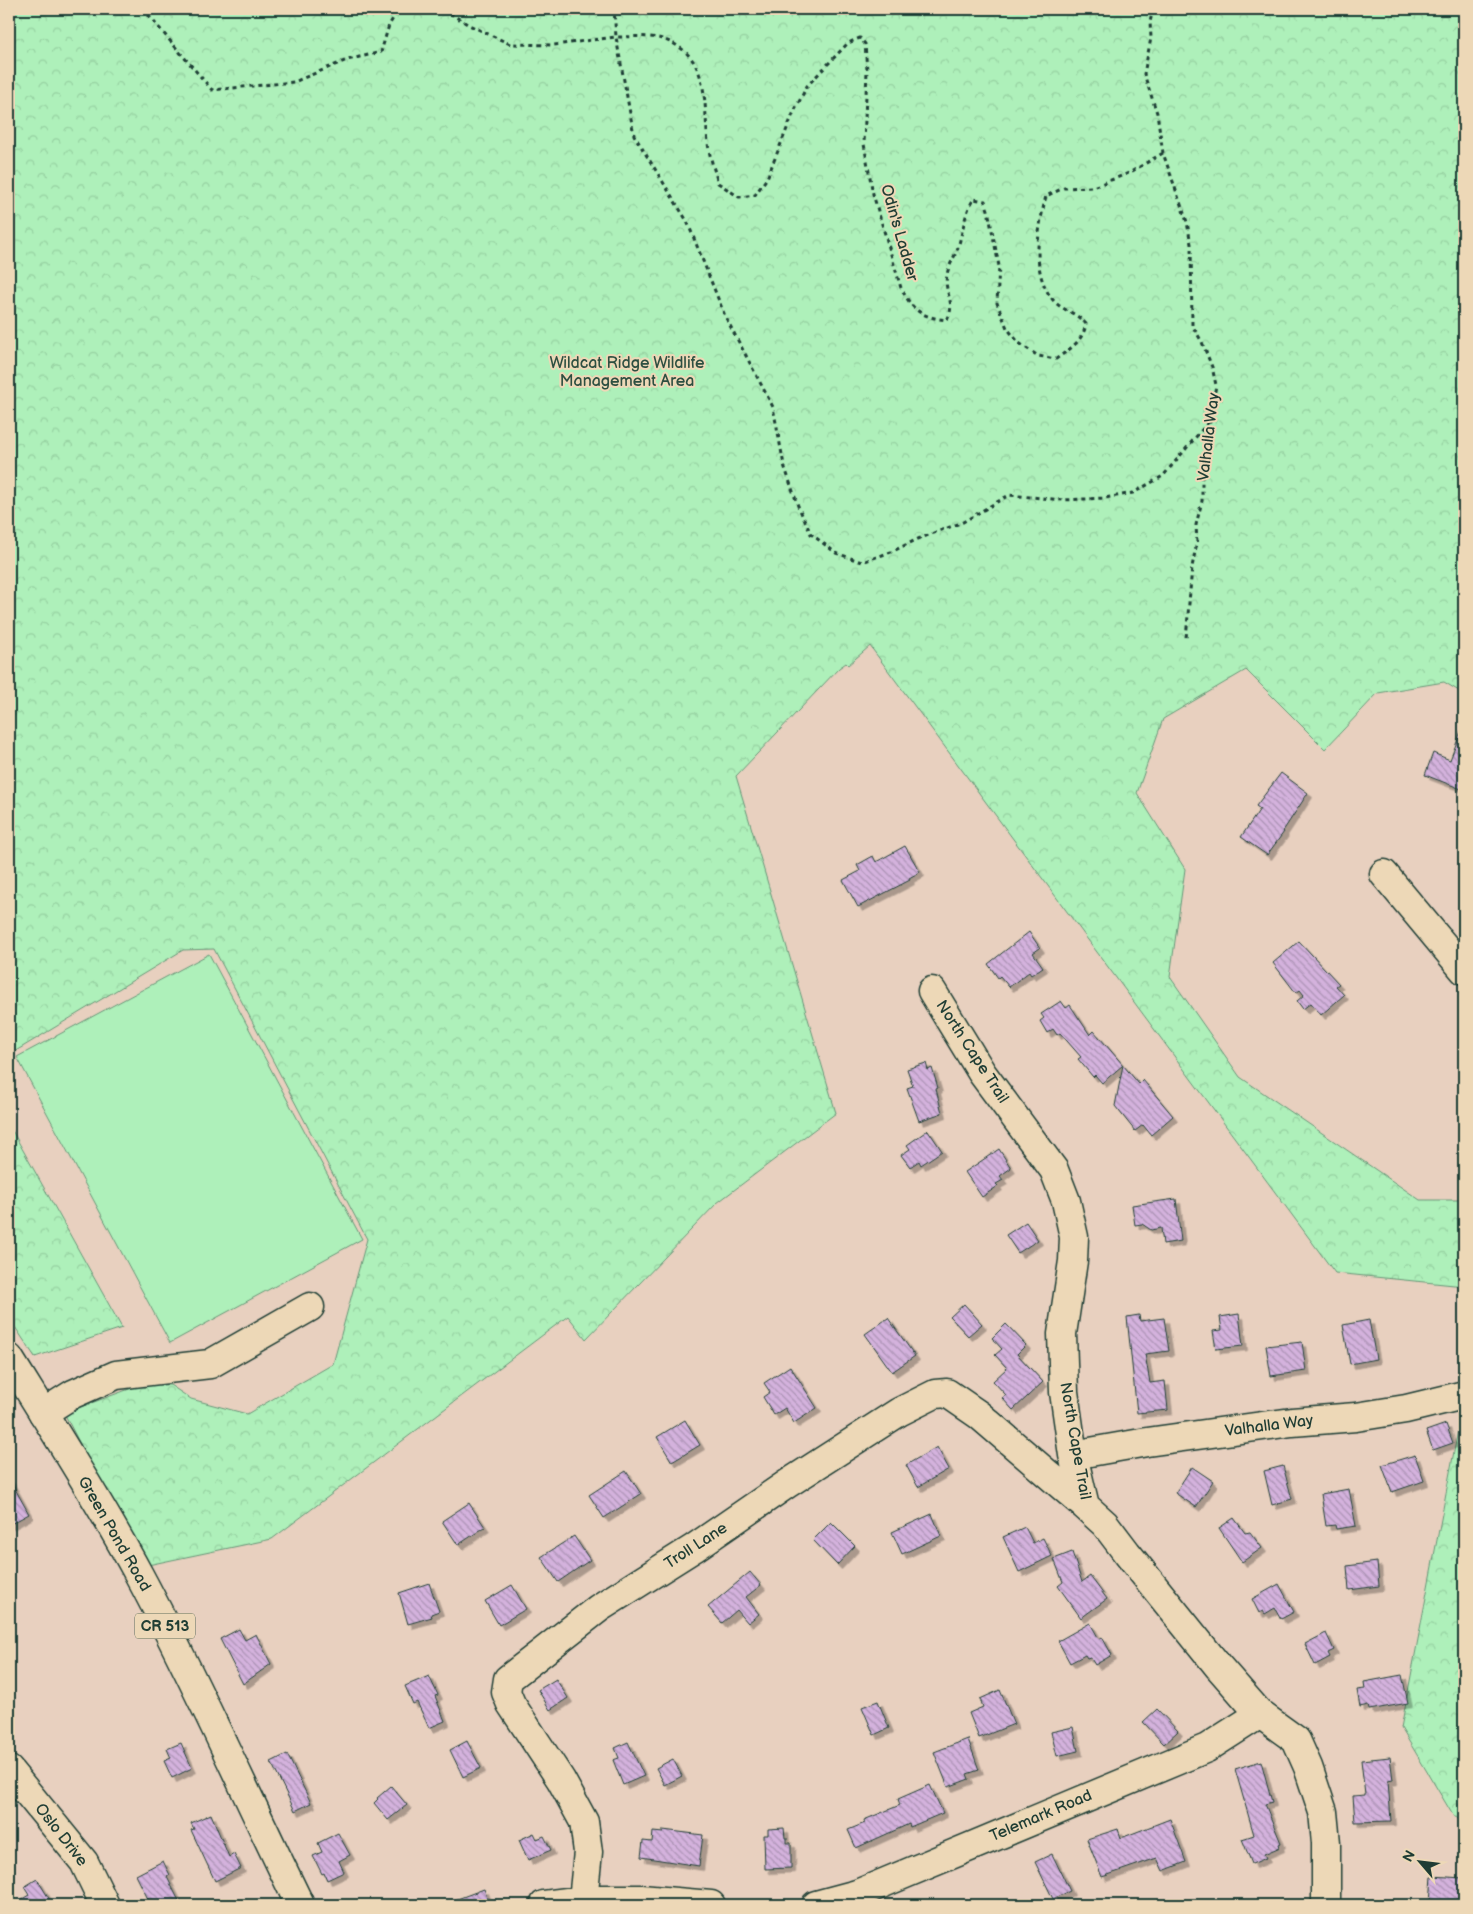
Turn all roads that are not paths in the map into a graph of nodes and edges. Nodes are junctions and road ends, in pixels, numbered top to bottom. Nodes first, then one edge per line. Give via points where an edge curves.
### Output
1 (1384, 874) dead end
2 (1464, 970) edge
3 (932, 991) dead end
4 (310, 1306) dead end
5 (9, 1358) edge
6 (1464, 1395) edge
7 (43, 1413) junction
8 (1074, 1455) junction
9 (1085, 1506) junction
10 (1260, 1714) junction
11 (9, 1770) edge
12 (583, 1900) junction
13 (105, 1905) edge
14 (300, 1905) edge
15 (544, 1905) edge
16 (710, 1905) edge
17 (816, 1905) edge
18 (1326, 1905) edge

1 - 2 street
3 - 8 street, North Cape Trail via 982,1073 1054,1170 1066,1200 1074,1237 1062,1334 1064,1392
4 - 7 street via 210,1364 116,1375 73,1394
5 - 7 street, Green Pond Road / CR 513
6 - 8 street, Valhalla Way via 1364,1416 1292,1422
7 - 14 street, Green Pond Road / CR 513 via 138,1574 184,1662
8 - 9 street, North Cape Trail
9 - 10 street, North Cape Trail via 1106,1524 1127,1554
9 - 12 street, Troll Lane via 979,1415 947,1393 935,1394 899,1412 599,1608 515,1673 508,1679 506,1692 511,1704 561,1780 584,1822 588,1852
10 - 17 street, Telemark Road via 1207,1748 857,1894
10 - 18 street, North Cape Trail via 1296,1740 1308,1767 1323,1812
11 - 13 street, Oslo Drive via 84,1862
12 - 15 street
12 - 16 street via 641,1899

